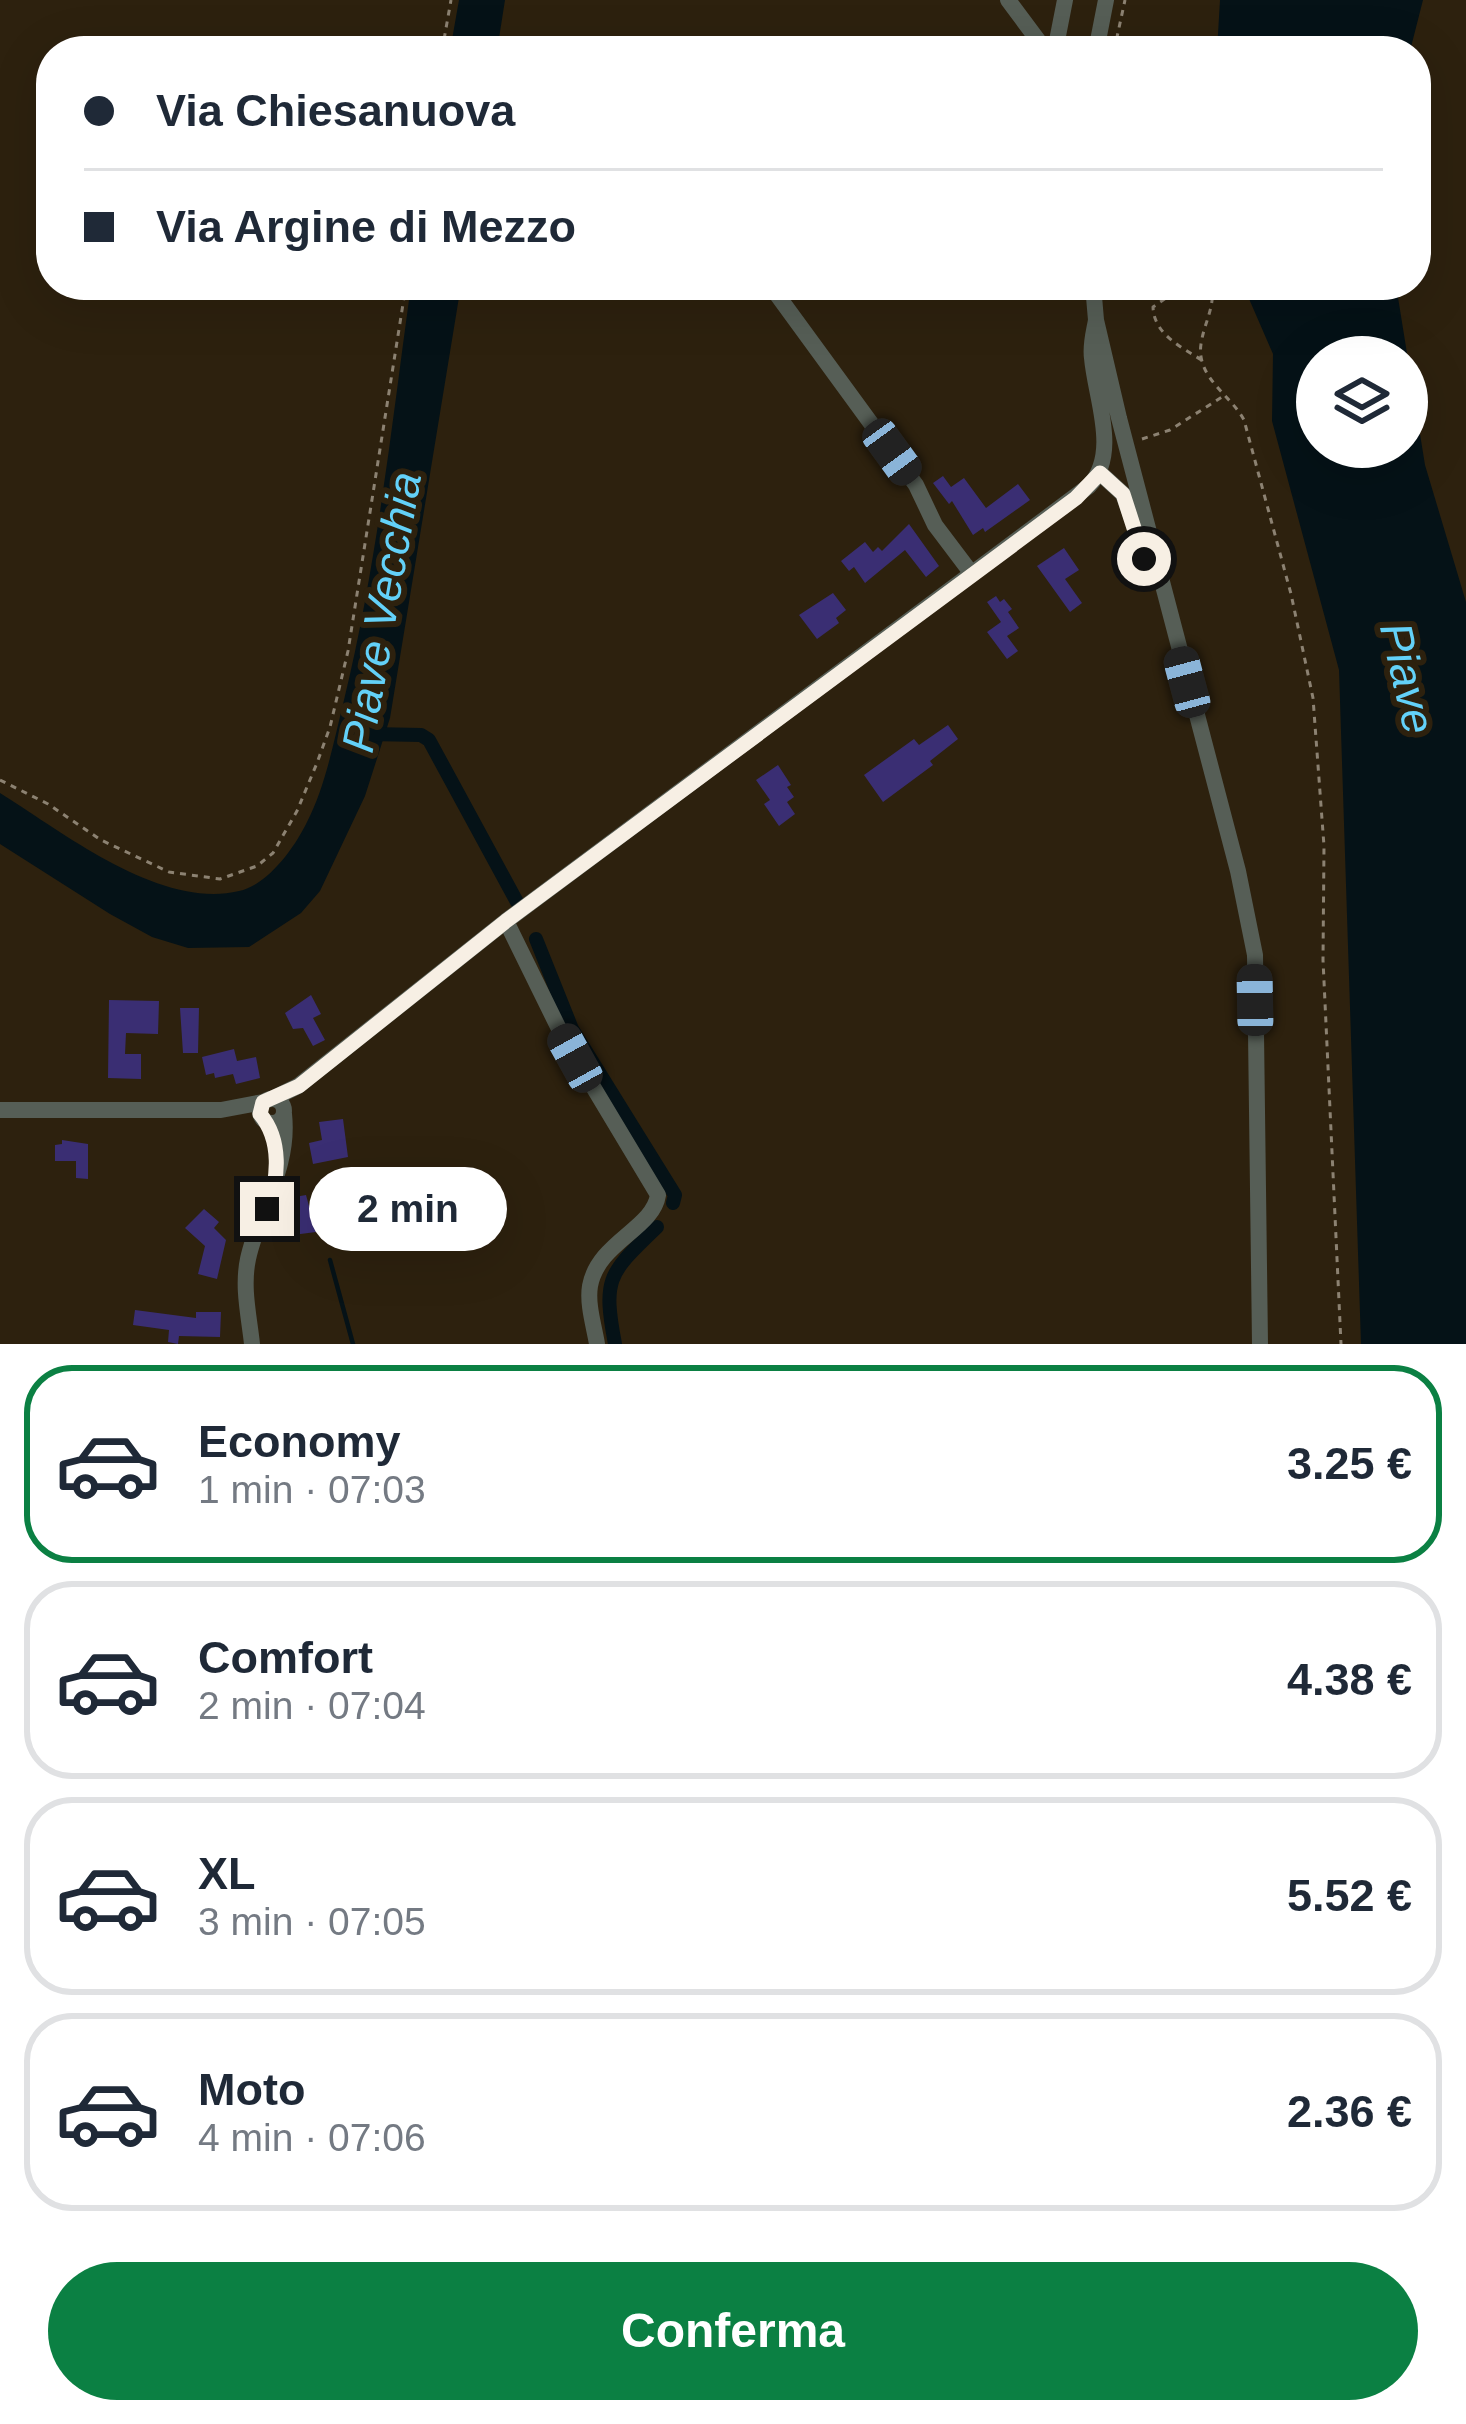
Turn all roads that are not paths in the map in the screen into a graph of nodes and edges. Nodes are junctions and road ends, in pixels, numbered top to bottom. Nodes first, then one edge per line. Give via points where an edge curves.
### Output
1 (1008, 0) edge
2 (1065, 0) edge
3 (1106, 0) edge
4 (1038, 36) edge
5 (1054, 36) edge
6 (1099, 36) edge
7 (781, 300) edge
8 (1094, 300) edge
9 (1096, 320) junction
10 (1100, 473) junction
11 (972, 574) junction
12 (1163, 591) junction
13 (506, 921) junction
14 (0, 1110) edge
15 (273, 1111) junction
16 (252, 1344) edge
17 (597, 1344) edge
18 (1260, 1344) edge

1 - 4 street
2 - 5 street
3 - 6 street
7 - 11 street
8 - 9 street
9 - 10 street
9 - 12 street
10 - 11 street
10 - 12 street via 1123,494
11 - 13 street
12 - 18 street via 1255,955
13 - 15 street
13 - 17 street via 562,1035 658,1196 596,1269 590,1288
14 - 15 street
15 - 16 street via 279,1173 248,1259

